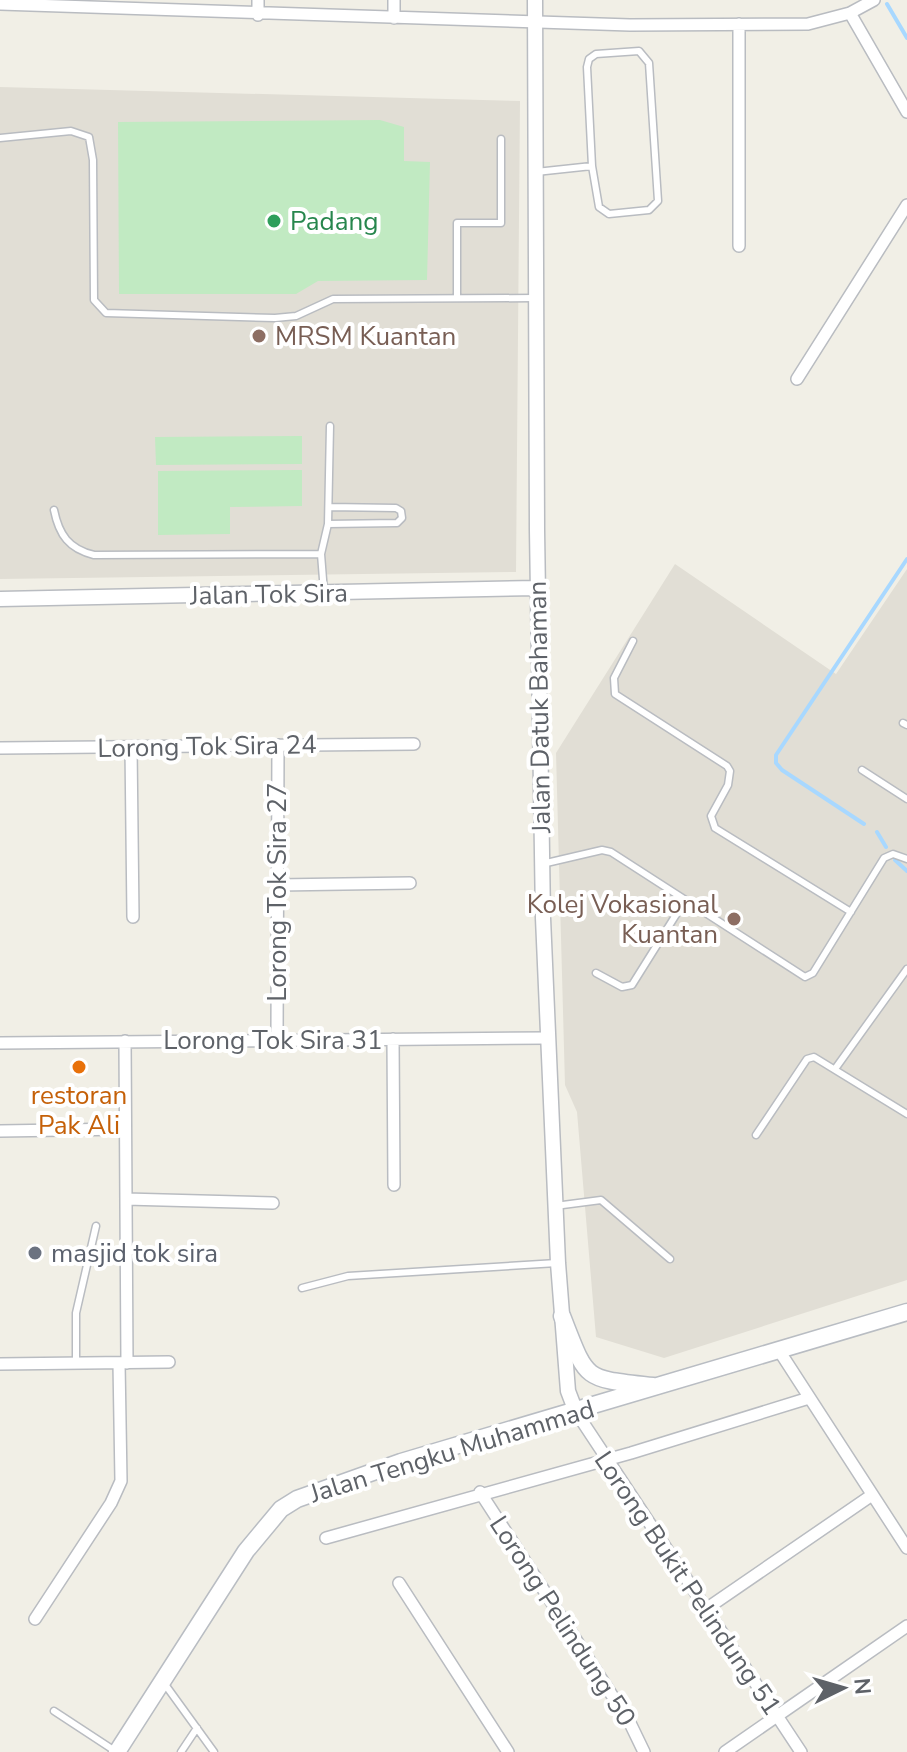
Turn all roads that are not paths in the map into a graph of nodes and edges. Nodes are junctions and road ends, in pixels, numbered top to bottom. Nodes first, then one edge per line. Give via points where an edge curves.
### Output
1 (258, 0) edge
2 (394, 0) edge
3 (535, 0) edge
4 (874, 0) edge
5 (23, 2) edge
6 (0, 4) edge
7 (850, 13) junction
8 (258, 15) junction
9 (394, 18) junction
10 (535, 22) junction
11 (739, 24) junction
12 (907, 112) edge
13 (0, 138) edge
14 (501, 139) dead end
15 (592, 166) junction
16 (535, 173) junction
17 (907, 205) edge
18 (739, 246) dead end
19 (457, 298) junction
20 (535, 298) junction
21 (797, 379) dead end
22 (330, 426) dead end
23 (329, 507) junction
24 (54, 510) dead end
25 (328, 524) junction
26 (321, 554) junction
27 (537, 588) junction
28 (324, 592) junction
29 (0, 599) edge
30 (633, 641) dead end
31 (414, 744) dead end
32 (278, 745) junction
33 (131, 747) junction
34 (0, 748) edge
35 (862, 770) dead end
36 (907, 799) edge
37 (907, 859) edge
38 (542, 864) junction
39 (410, 883) dead end
40 (278, 885) junction
41 (684, 902) junction
42 (851, 912) junction
43 (133, 917) dead end
44 (907, 969) edge
45 (596, 973) dead end
46 (547, 1038) junction
47 (277, 1039) junction
48 (393, 1039) junction
49 (125, 1041) junction
50 (0, 1043) edge
51 (835, 1069) junction
52 (907, 1114) edge
53 (125, 1129) junction
54 (0, 1131) edge
55 (756, 1135) dead end
56 (394, 1185) dead end
57 (126, 1199) junction
58 (273, 1203) dead end
59 (555, 1206) junction
60 (96, 1226) dead end
61 (670, 1259) dead end
62 (558, 1263) junction
63 (302, 1288) dead end
64 (907, 1312) edge
65 (562, 1316) junction
66 (780, 1352) junction
67 (169, 1362) dead end
68 (76, 1363) junction
69 (123, 1363) junction
70 (0, 1364) edge
71 (662, 1387) junction
72 (809, 1398) junction
73 (576, 1412) junction
74 (605, 1459) junction
75 (480, 1492) junction
76 (872, 1495) junction
77 (326, 1538) dead end
78 (907, 1548) edge
79 (399, 1583) dead end
80 (706, 1609) junction
81 (35, 1619) dead end
82 (907, 1626) edge
83 (162, 1680) junction
84 (54, 1711) dead end
85 (777, 1716) junction
86 (197, 1728) junction
87 (116, 1752) edge
88 (181, 1752) edge
89 (214, 1752) edge
90 (508, 1752) edge
91 (644, 1752) edge
92 (725, 1752) edge
93 (801, 1752) edge

1 - 8 street
2 - 9 street
3 - 10 street, Jalan Datuk Bahaman
4 - 7 street
5 - 6 street
5 - 8 street
7 - 11 street via 808,24
7 - 12 street
8 - 9 street
9 - 10 street
10 - 11 street
10 - 16 street, Jalan Datuk Bahaman
11 - 18 street
13 - 19 lane via 71,131 89,137 94,300 106,313 275,318 296,316 333,299
14 - 19 lane via 501,223 457,223
15 - 15 lane via 589,59 639,51 649,63 655,207 603,212
15 - 16 lane
16 - 20 street, Jalan Datuk Bahaman
17 - 21 street
19 - 20 lane
20 - 27 street, Jalan Datuk Bahaman
22 - 23 lane
23 - 25 lane
23 - 25 lane via 396,508 402,514 397,523
24 - 26 lane via 63,538 94,555
25 - 26 lane
26 - 28 lane
27 - 28 street, Jalan Tok Sira
27 - 38 street, Jalan Datuk Bahaman
28 - 29 street, Jalan Tok Sira
30 - 42 lane via 614,678 615,694 727,766 728,785 711,816 715,828
31 - 32 street, Lorong Tok Sira 24
32 - 33 street, Lorong Tok Sira 24
32 - 40 street, Lorong Tok Sira 27
33 - 34 street, Lorong Tok Sira 24
33 - 43 street
35 - 36 lane
37 - 42 lane via 893,854 884,858
38 - 41 lane via 611,852
38 - 46 street, Jalan Datuk Bahaman
39 - 40 street
40 - 47 street, Lorong Tok Sira 27
41 - 42 lane via 805,977 813,973
41 - 45 lane via 632,985 622,987
44 - 51 lane
46 - 48 street, Lorong Tok Sira 31
46 - 59 street, Jalan Datuk Bahaman
47 - 48 street, Lorong Tok Sira 31
47 - 49 street, Lorong Tok Sira 31
48 - 56 street
49 - 50 street, Lorong Tok Sira 31
49 - 53 street
51 - 52 lane
51 - 55 lane via 814,1057 807,1059
53 - 54 street
53 - 57 street
57 - 58 street
57 - 69 street
59 - 61 lane via 601,1200
59 - 62 street, Jalan Datuk Bahaman
60 - 68 lane via 76,1313
62 - 63 lane via 348,1276
62 - 65 street, Jalan Datuk Bahaman
64 - 66 main road, Jalan Tengku Muhammad
65 - 71 main road via 586,1372 601,1380
65 - 73 street, Jalan Datuk Bahaman via 568,1391
66 - 71 main road, Jalan Tengku Muhammad
66 - 72 street
67 - 69 street
68 - 69 street
68 - 70 street
69 - 81 street via 121,1481
71 - 73 main road, Jalan Tengku Muhammad
72 - 74 street
72 - 76 street
73 - 74 street, Lorong Bukit Pelindung 51
73 - 83 main road, Jalan Tengku Muhammad via 401,1462 281,1509 246,1551
74 - 75 street
74 - 80 street, Lorong Bukit Pelindung 51
75 - 77 street
75 - 91 street, Lorong Pelindung 50
76 - 78 street
76 - 80 street
79 - 90 street
80 - 85 street, Lorong Bukit Pelindung 51
82 - 85 street
83 - 86 lane
83 - 87 main road, Jalan Tengku Muhammad
84 - 87 lane
85 - 92 street
85 - 93 street, Lorong Bukit Pelindung 51
86 - 88 lane
86 - 89 lane

